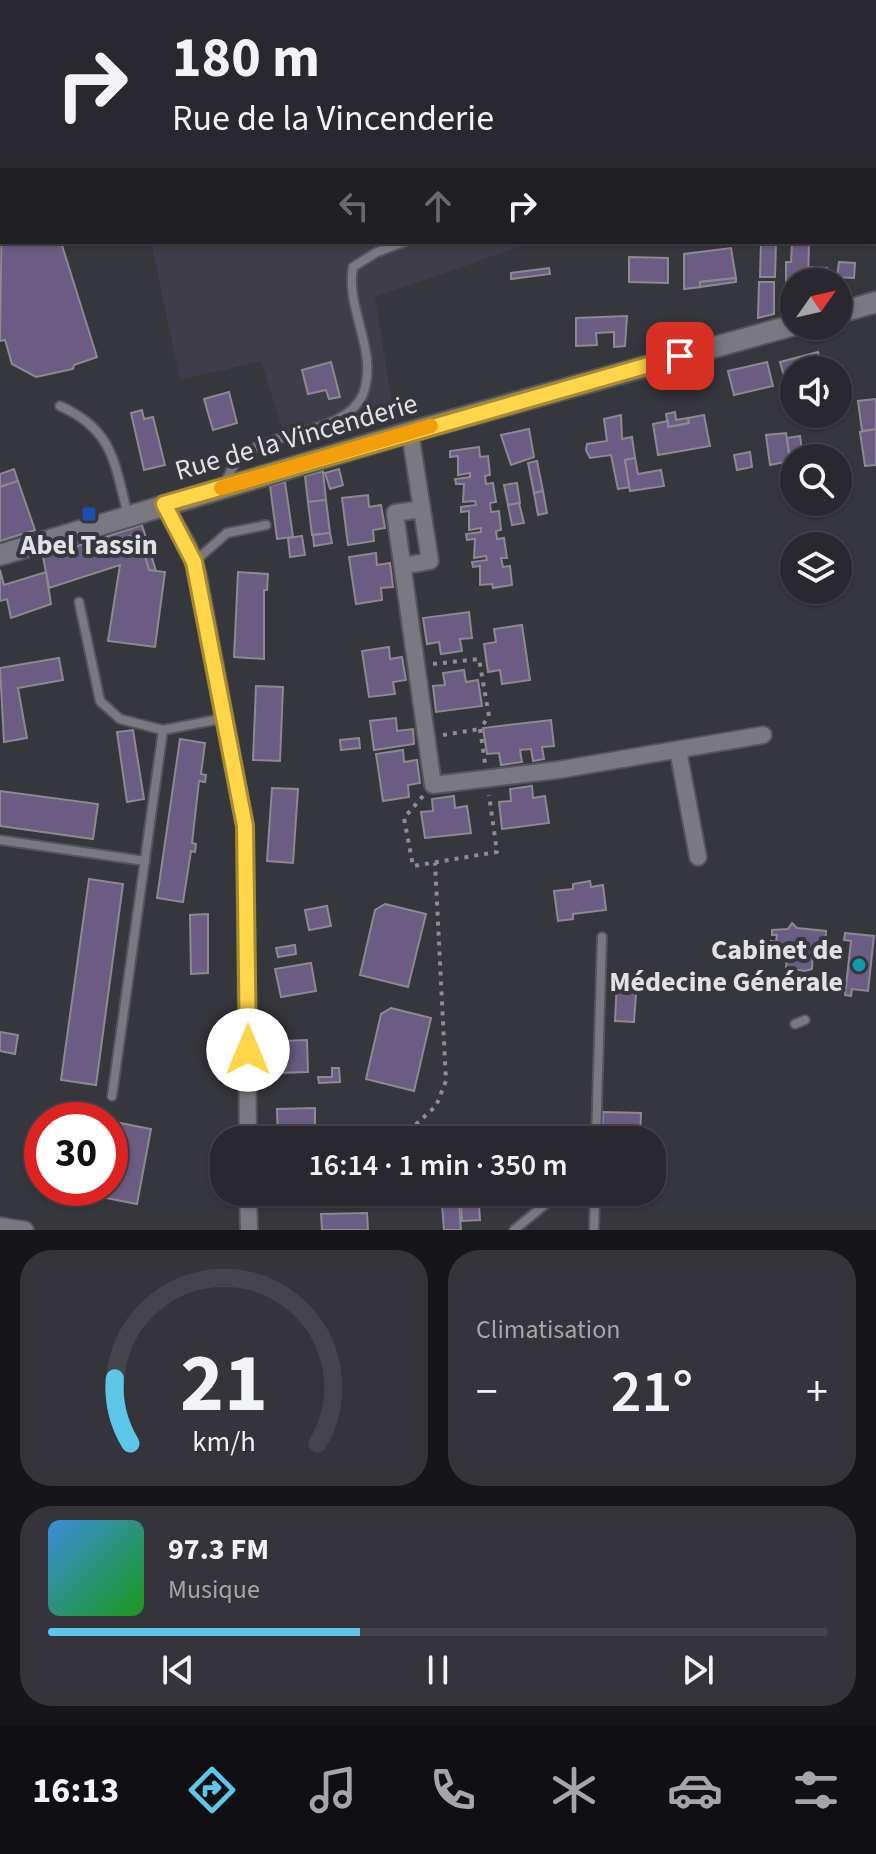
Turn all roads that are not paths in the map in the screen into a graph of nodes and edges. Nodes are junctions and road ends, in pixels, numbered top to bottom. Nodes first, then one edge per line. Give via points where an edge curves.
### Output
1 (399, 244) edge
2 (876, 302) edge
3 (852, 309) edge
4 (780, 329) edge
5 (60, 406) dead end
6 (410, 432) junction
7 (222, 488) junction
8 (164, 504) junction
9 (422, 509) junction
10 (128, 516) junction
11 (266, 525) dead end
12 (0, 555) edge
13 (194, 562) junction
14 (403, 566) junction
15 (79, 602) dead end
16 (226, 718) junction
17 (163, 730) junction
18 (763, 735) dead end
19 (678, 750) junction
20 (0, 840) edge
21 (698, 857) dead end
22 (145, 861) junction
23 (602, 937) dead end
24 (805, 1020) dead end
25 (795, 1024) dead end
26 (112, 1096) dead end
27 (248, 1126) edge
28 (596, 1126) edge
29 (248, 1206) edge
30 (543, 1206) edge
31 (595, 1206) edge
32 (0, 1226) edge
33 (25, 1230) edge
34 (249, 1230) edge
35 (514, 1230) edge
36 (594, 1230) edge

1 - 7 lane via 353,267 349,288 363,334 367,373 362,395 333,421 251,449 237,460
2 - 3 main road
4 - 6 main road, Rue de la Vincenderie
5 - 10 lane via 86,418 110,448
6 - 7 main road, Rue de la Vincenderie
6 - 9 street
7 - 8 main road, Rue de la Vincenderie
8 - 10 main road, Rue de la Vincenderie
8 - 13 street
9 - 14 street via 430,561
9 - 14 street via 395,513
10 - 12 main road, Rue de la Vincenderie
11 - 13 lane via 227,533
13 - 16 street
14 - 19 street via 433,785
15 - 17 lane via 100,701 120,719
16 - 17 lane
16 - 27 street via 247,852
17 - 22 lane
18 - 19 street
19 - 21 street
20 - 22 lane
22 - 26 lane
23 - 28 lane
24 - 25 lane
29 - 34 street
30 - 35 lane
31 - 36 lane
32 - 33 street

